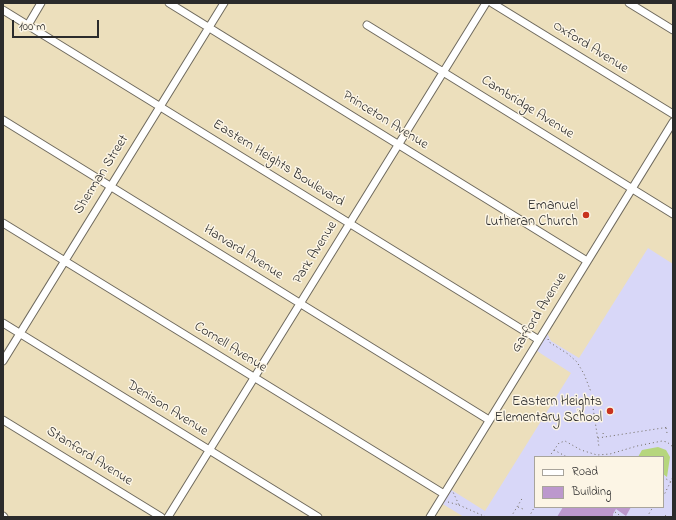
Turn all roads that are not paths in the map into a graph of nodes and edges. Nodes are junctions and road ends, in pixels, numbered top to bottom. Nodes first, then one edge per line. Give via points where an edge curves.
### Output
1 (41, 3) edge
2 (169, 3) edge
3 (224, 3) edge
4 (486, 3) edge
5 (492, 3) edge
6 (629, 3) edge
7 (3, 10) edge
8 (28, 25) junction
9 (367, 25) dead end
10 (209, 28) junction
11 (673, 30) edge
12 (443, 72) junction
13 (160, 107) junction
14 (673, 114) edge
15 (3, 120) edge
16 (673, 122) edge
17 (398, 144) junction
18 (110, 187) junction
19 (632, 189) junction
20 (673, 214) edge
21 (349, 223) junction
22 (3, 224) edge
23 (64, 261) junction
24 (588, 261) junction
25 (300, 303) junction
26 (3, 323) edge
27 (20, 334) junction
28 (539, 340) junction
29 (3, 361) edge
30 (254, 378) junction
31 (3, 420) edge
32 (489, 420) junction
33 (210, 450) junction
34 (444, 494) junction
35 (161, 517) edge
36 (168, 517) edge
37 (318, 517) edge
38 (430, 517) edge

1 - 8 street
2 - 10 street, Princeton Avenue
3 - 10 street, Sherman Street
4 - 12 street, Park Avenue
5 - 14 street, Oxford Avenue
6 - 11 street
7 - 8 street, Eastern Heights Boulevard
8 - 13 street, Eastern Heights Boulevard
9 - 12 street, Cambridge Avenue
10 - 13 street, Sherman Street
10 - 17 street, Princeton Avenue
12 - 17 street, Park Avenue
12 - 19 street, Cambridge Avenue
13 - 18 street, Sherman Street
13 - 21 street, Eastern Heights Boulevard
15 - 18 street, Harvard Avenue
16 - 19 street, Garford Avenue
17 - 21 street, Park Avenue
17 - 24 street, Princeton Avenue
18 - 23 street, Sherman Street
18 - 25 street, Harvard Avenue
19 - 20 street, Cambridge Avenue
19 - 24 street, Garford Avenue
21 - 25 street, Park Avenue
21 - 28 street, Eastern Heights Boulevard
22 - 23 street, Cornell Avenue
23 - 27 street, Sherman Street
23 - 30 street, Cornell Avenue
24 - 28 street, Garford Avenue
25 - 30 street, Park Avenue
25 - 32 street, Harvard Avenue
26 - 27 street, Denison Avenue
27 - 29 street, Sherman Street
27 - 33 street, Denison Avenue
28 - 32 street, Garford Avenue
30 - 33 street, Park Avenue
30 - 34 street, Cornell Avenue
31 - 35 street, Stanford Avenue
32 - 34 street, Garford Avenue
33 - 36 street, Park Avenue
33 - 37 street, Denison Avenue
34 - 38 street, Garford Avenue

